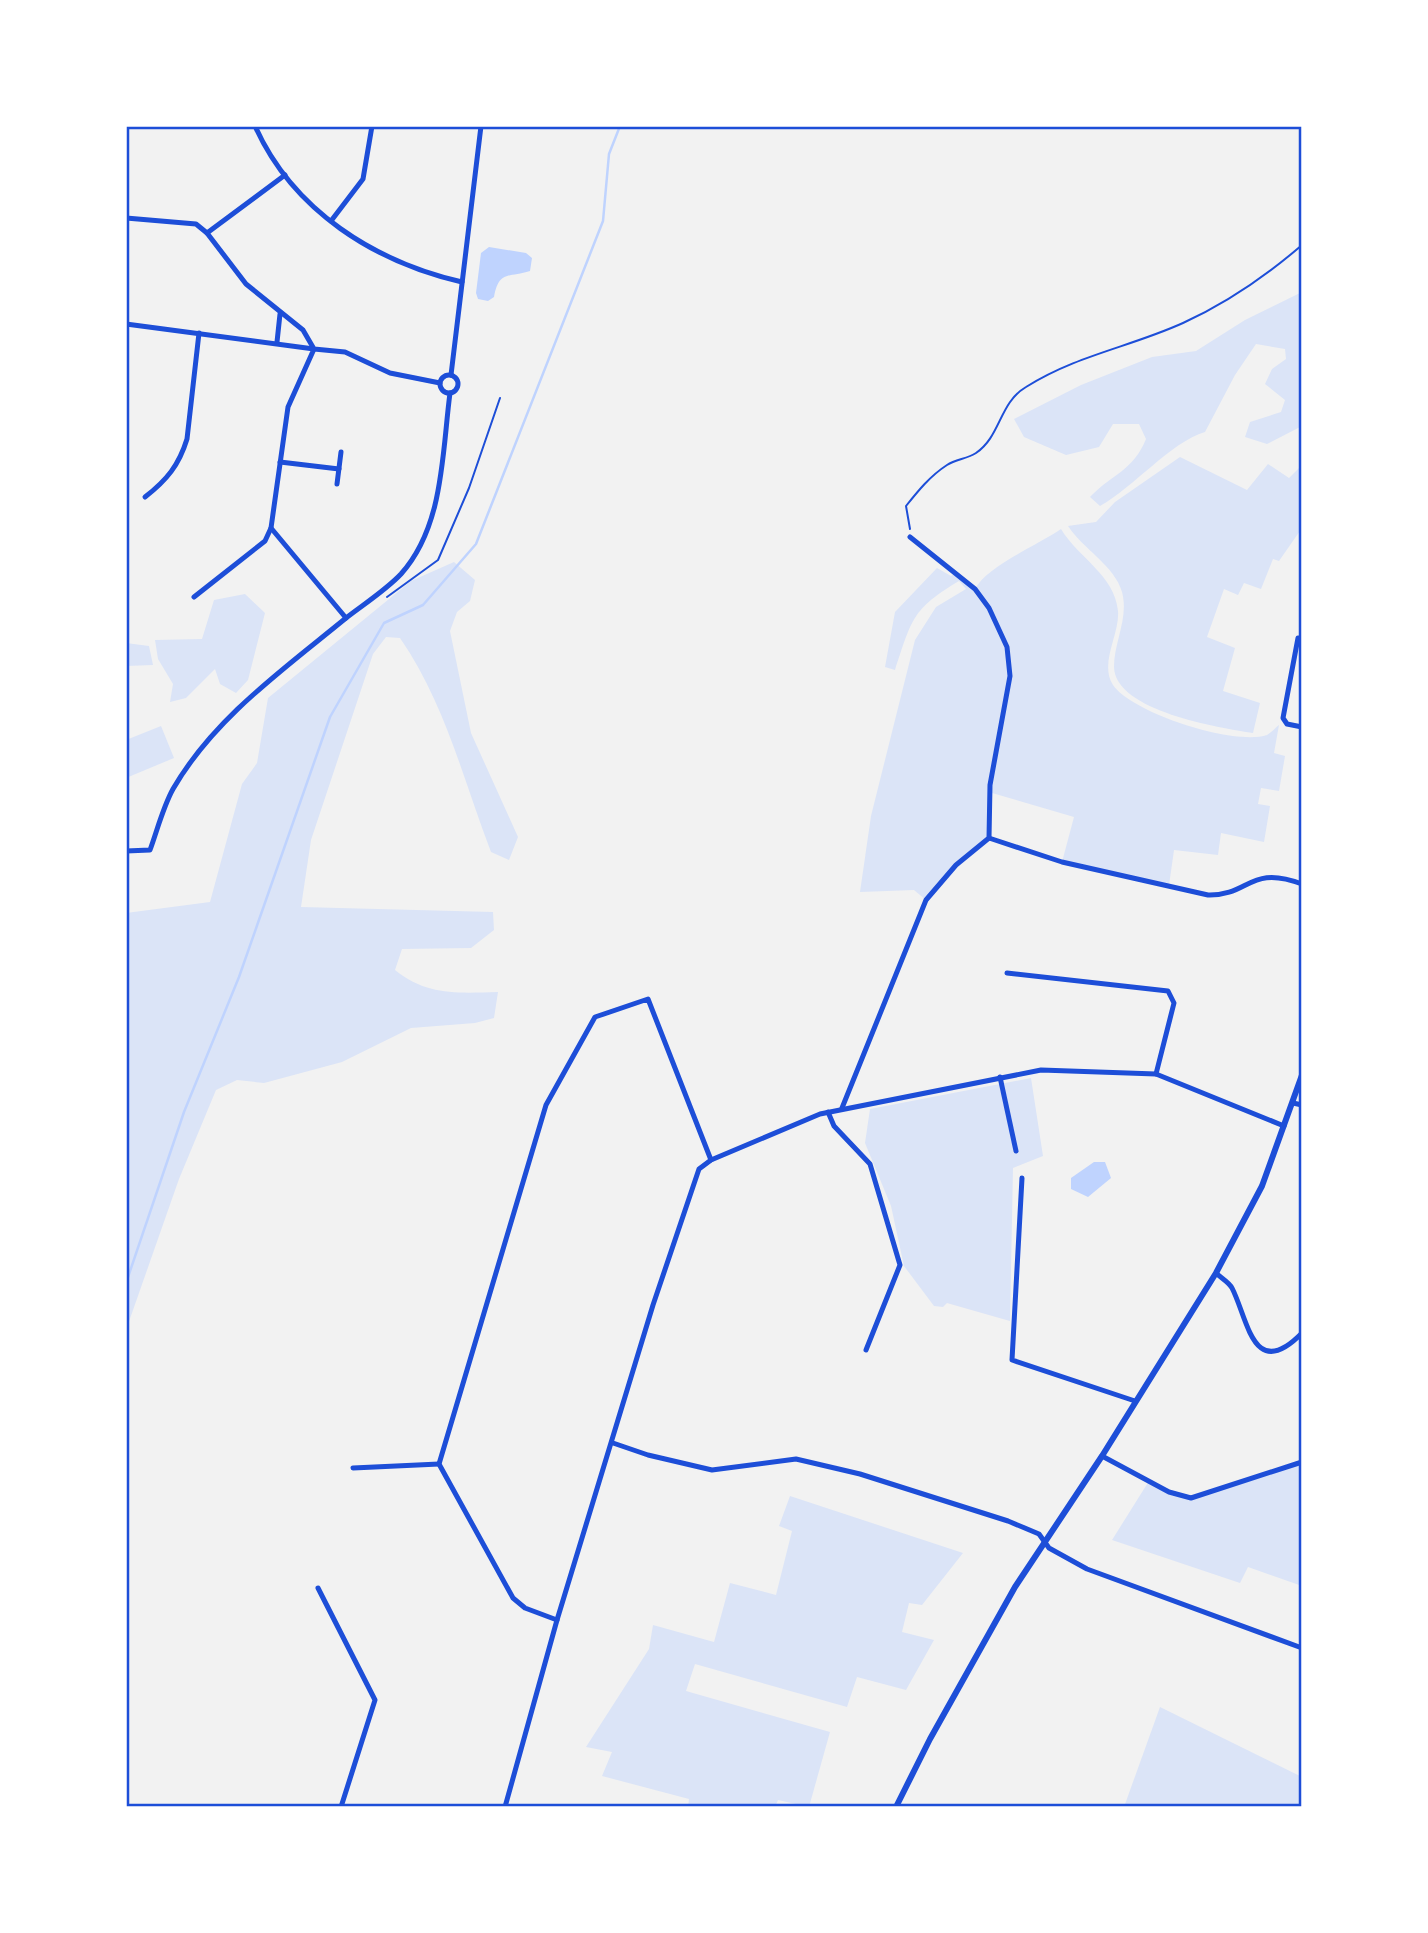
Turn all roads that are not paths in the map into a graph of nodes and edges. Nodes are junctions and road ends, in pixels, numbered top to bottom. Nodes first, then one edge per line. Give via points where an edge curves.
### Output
1 (255, 126) edge
2 (372, 126) edge
3 (481, 126) edge
4 (285, 175) junction
5 (126, 218) edge
6 (331, 221) junction
7 (207, 233) junction
8 (462, 282) junction
9 (281, 314) junction
10 (126, 324) edge
11 (199, 332) junction
12 (277, 342) junction
13 (314, 349) junction
14 (451, 375) junction
15 (440, 383) junction
16 (450, 393) junction
17 (341, 452) dead end
18 (280, 462) junction
19 (340, 469) junction
20 (337, 484) dead end
21 (145, 497) dead end
22 (271, 528) junction
23 (910, 537) road end
24 (194, 597) dead end
25 (346, 618) junction
26 (1298, 638) dead end
27 (1302, 727) edge
28 (989, 838) junction
29 (126, 850) edge
30 (1302, 884) edge
31 (1007, 973) dead end
32 (1156, 1074) junction
33 (1302, 1075) edge
34 (1000, 1077) junction
35 (1293, 1103) junction
36 (1302, 1105) edge
37 (842, 1108) junction
38 (828, 1112) junction
39 (1284, 1126) junction
40 (1016, 1151) dead end
41 (711, 1160) junction
42 (1022, 1178) dead end
43 (1216, 1273) junction
44 (1302, 1333) edge
45 (866, 1350) dead end
46 (1135, 1401) junction
47 (613, 1443) junction
48 (1102, 1456) junction
49 (1302, 1462) edge
50 (439, 1464) junction
51 (353, 1468) dead end
52 (1044, 1540) junction
53 (317, 1588) dead end
54 (557, 1620) junction
55 (1302, 1648) edge
56 (341, 1807) edge
57 (505, 1807) edge
58 (896, 1807) edge

1 - 4 street
2 - 6 street via 363,178
3 - 8 street
4 - 6 street
4 - 7 street
5 - 7 street via 196,224
6 - 8 street via 400,264
7 - 9 street via 246,284
8 - 14 street
9 - 12 street
9 - 13 street via 303,330
10 - 11 street
11 - 12 street
11 - 21 street via 182,456 176,468
12 - 13 street
13 - 15 street via 345,352 390,373
13 - 18 street via 288,407
14 - 15 street
14 - 16 street via 458,385
15 - 16 street
16 - 25 street via 434,516 421,545 401,574
17 - 19 street
18 - 19 street
18 - 22 street
19 - 20 street
22 - 24 street via 265,541
22 - 25 street
23 - 28 street via 975,589 1007,647 1010,676 990,785
25 - 29 street via 225,721 173,790 150,850
26 - 27 street via 1283,718 1287,724
28 - 30 street via 1062,862 1209,895 1224,896 1263,877
28 - 37 street via 956,865 926,900
31 - 32 street via 1168,991 1174,1003
32 - 34 street via 1041,1070
32 - 39 street
33 - 35 street
34 - 37 street
34 - 40 street
35 - 36 street
35 - 39 street
37 - 38 street
38 - 41 street
38 - 45 street via 834,1126 870,1164 900,1265
39 - 43 street via 1262,1186
41 - 47 street via 699,1169
41 - 50 street via 648,999 595,1017 546,1105
42 - 46 street via 1012,1360
43 - 44 street via 1231,1286 1248,1335 1259,1345 1284,1350
43 - 46 street
46 - 48 street
47 - 52 street via 712,1470 796,1459 860,1474 1008,1521
47 - 54 street
48 - 49 street via 1191,1499
48 - 52 street
50 - 51 street
50 - 54 street via 513,1598 525,1608
52 - 55 street via 1049,1548 1087,1569
52 - 58 street
53 - 56 street via 375,1700
54 - 57 street

